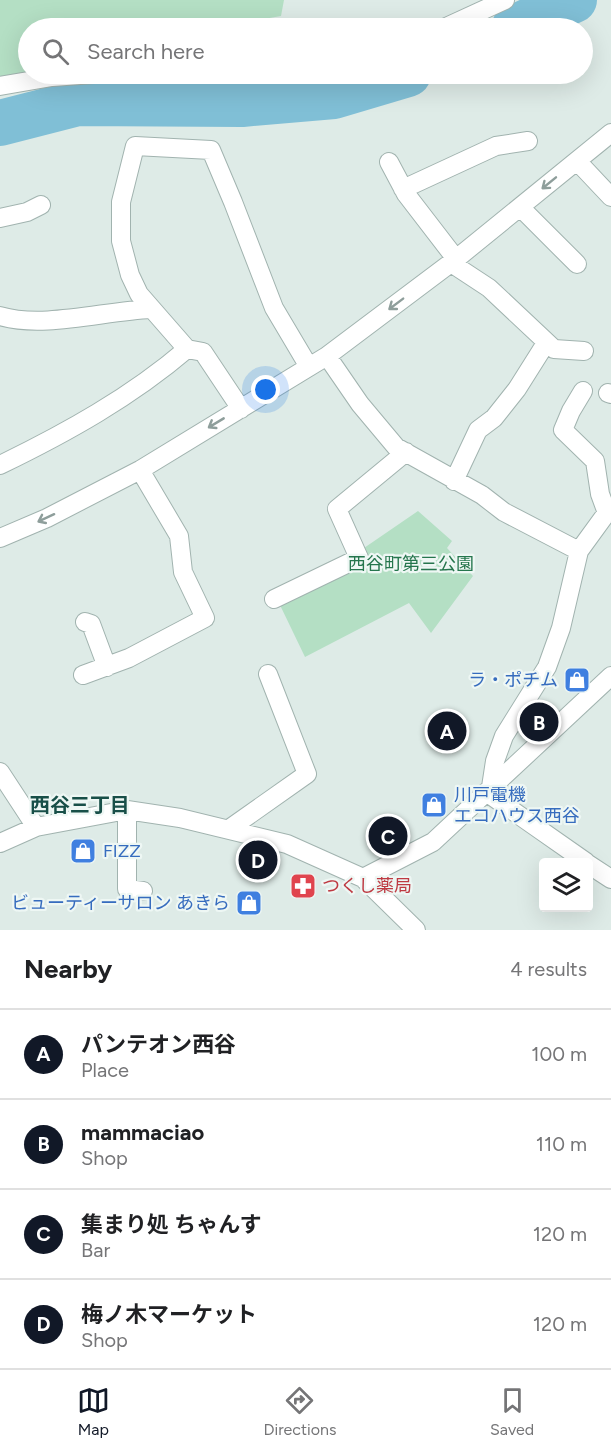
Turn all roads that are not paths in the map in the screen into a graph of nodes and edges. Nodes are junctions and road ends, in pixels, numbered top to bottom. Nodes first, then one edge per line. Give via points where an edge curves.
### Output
1 (505, 0) edge
2 (466, 18) edge
3 (18, 83) edge
4 (0, 86) edge
5 (611, 133) edge
6 (528, 141) dead end
7 (577, 161) junction
8 (388, 162) dead end
9 (404, 189) junction
10 (611, 197) edge
11 (41, 205) dead end
12 (520, 207) junction
13 (0, 218) edge
14 (453, 261) junction
15 (577, 264) dead end
16 (151, 309) junction
17 (0, 316) edge
18 (546, 343) junction
19 (187, 350) junction
20 (584, 351) dead end
21 (327, 356) junction
22 (309, 367) junction
23 (583, 391) dead end
24 (241, 409) junction
25 (406, 452) junction
26 (0, 465) edge
27 (140, 470) junction
28 (454, 481) junction
29 (609, 510) edge
30 (0, 538) edge
31 (579, 551) junction
32 (274, 599) dead end
33 (86, 622) dead end
34 (107, 667) junction
35 (268, 674) dead end
36 (83, 675) dead end
37 (611, 676) edge
38 (0, 772) edge
39 (489, 789) junction
40 (127, 810) junction
41 (36, 827) junction
42 (229, 830) junction
43 (0, 843) edge
44 (580, 858) edge
45 (593, 867) edge
46 (363, 878) junction
47 (611, 879) edge
48 (143, 891) dead end
49 (416, 930) edge

1 - 2 street
3 - 4 street
5 - 7 street
6 - 9 street via 496,146
7 - 10 street
7 -> 12 street
8 - 9 street
9 - 14 street
11 - 13 street via 27,213
12 - 14 street
12 - 15 street
14 - 18 street via 489,288
14 -> 21 street
16 - 17 street via 32,321
16 - 19 street
16 - 22 street via 130,275 121,241 121,202 135,146 211,150 274,308
18 - 20 street via 554,349
18 - 28 street via 506,404 478,430
19 - 24 street via 203,352
19 - 26 street via 127,395
21 - 22 street
21 - 25 street via 360,404 396,447
22 - 24 street
23 - 29 street via 563,430 596,461 600,494
24 -> 27 street
25 - 28 street
25 - 32 street via 337,509 359,558
27 -> 30 street
27 - 34 street via 179,536 183,572 204,618
28 - 31 street
29 - 31 street
31 - 39 street via 561,628 547,667 504,736
33 - 34 street via 91,624
34 - 36 street
35 - 42 street via 307,774
37 - 39 street
38 - 41 street
39 - 44 street
39 - 46 street via 432,842
40 - 41 street
40 - 42 street
40 - 48 street via 127,889
41 - 43 street
42 - 46 street via 287,844
45 - 47 street
46 - 49 street

